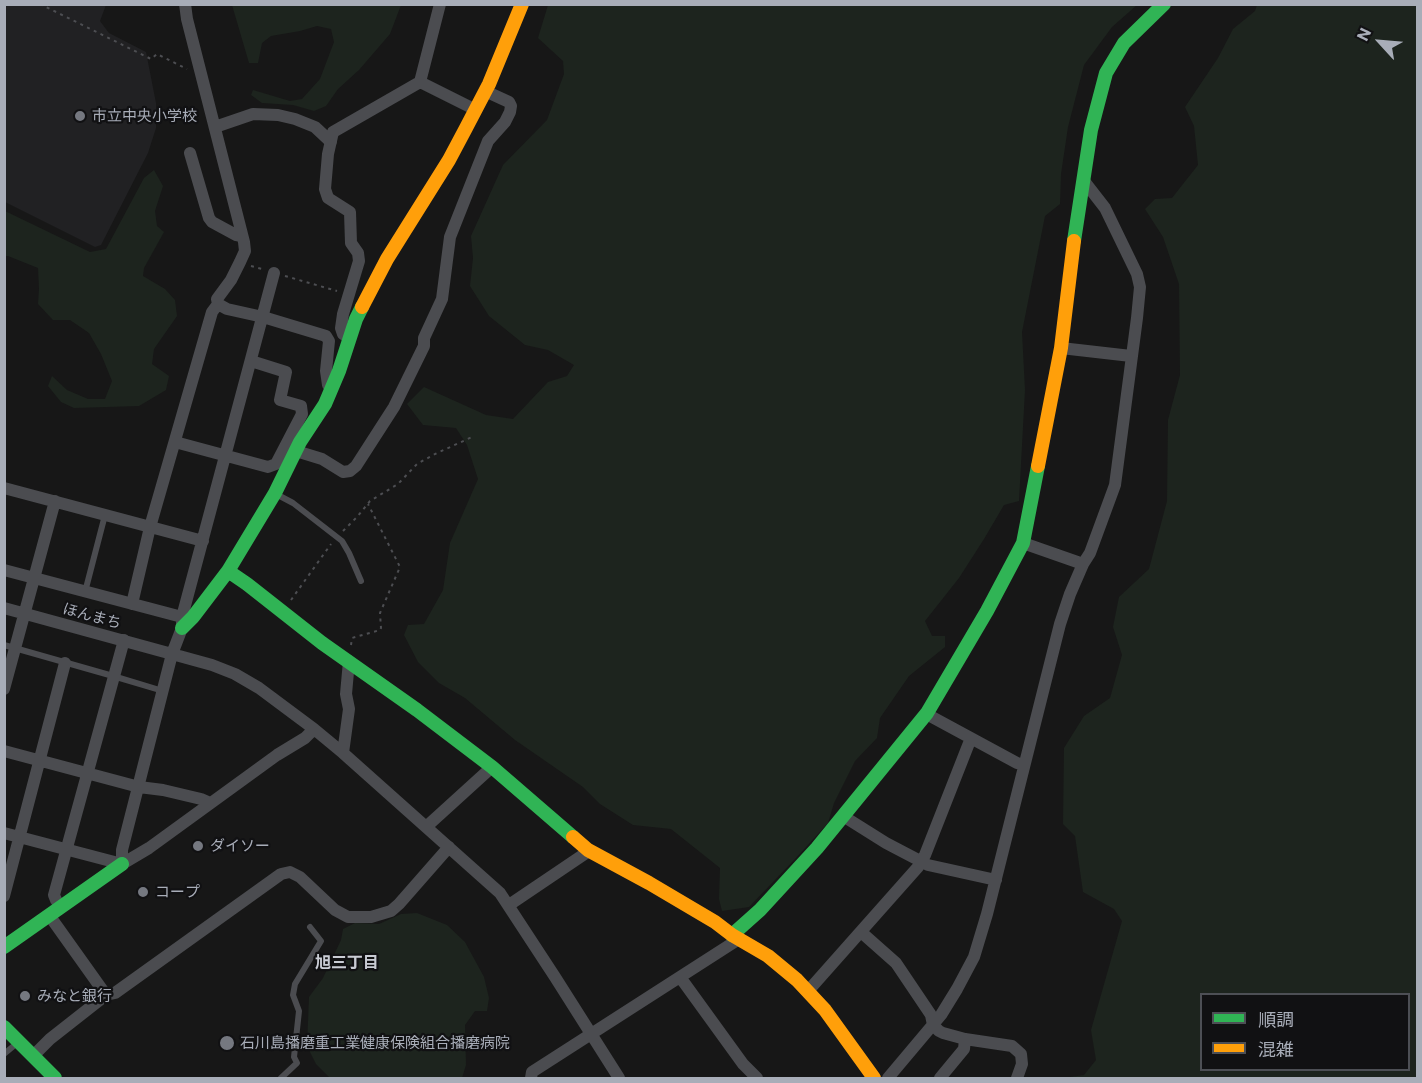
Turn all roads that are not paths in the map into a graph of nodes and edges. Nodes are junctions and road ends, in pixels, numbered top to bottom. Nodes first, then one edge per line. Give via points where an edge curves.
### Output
1 (185, 4) edge
2 (440, 4) edge
3 (522, 4) edge
4 (1164, 4) edge
5 (420, 82) junction
6 (485, 92) junction
7 (476, 110) junction
8 (215, 127) junction
9 (331, 142) junction
10 (190, 153) dead end
11 (1084, 181) junction
12 (243, 236) junction
13 (274, 273) road end
14 (218, 304) junction
15 (263, 317) junction
16 (349, 338) junction
17 (1061, 348) junction
18 (1131, 356) junction
19 (250, 361) junction
20 (332, 389) junction
21 (175, 442) junction
22 (296, 451) junction
23 (225, 455) junction
24 (4, 488) edge
25 (275, 493) junction
26 (55, 501) junction
27 (105, 515) junction
28 (150, 527) junction
29 (202, 541) junction
30 (1023, 543) junction
31 (1083, 564) junction
32 (4, 570) edge
33 (228, 571) junction
34 (34, 578) junction
35 (361, 581) dead end
36 (85, 592) junction
37 (132, 604) junction
38 (4, 608) edge
39 (25, 614) junction
40 (182, 622) junction
41 (124, 640) junction
42 (10, 647) edge
43 (172, 654) junction
44 (349, 661) junction
45 (65, 663) junction
46 (113, 676) junction
47 (4, 689) edge
48 (163, 691) junction
49 (927, 713) junction
50 (314, 729) junction
51 (971, 738) junction
52 (4, 751) edge
53 (343, 753) junction
54 (40, 760) junction
55 (1024, 765) junction
56 (492, 767) junction
57 (88, 773) junction
58 (139, 787) junction
59 (210, 803) junction
60 (843, 816) junction
61 (426, 827) junction
62 (4, 833) edge
63 (19, 837) junction
64 (449, 848) junction
65 (66, 850) junction
66 (588, 850) junction
67 (921, 862) junction
68 (122, 864) junction
69 (996, 880) junction
70 (4, 896) edge
71 (509, 905) junction
72 (55, 911) junction
73 (310, 927) dead end
74 (861, 932) junction
75 (735, 937) junction
76 (4, 947) edge
77 (680, 976) junction
78 (808, 991) junction
79 (106, 995) junction
80 (933, 1025) junction
81 (4, 1027) edge
82 (590, 1034) junction
83 (965, 1038) junction
84 (18, 1041) junction
85 (4, 1054) edge
86 (33, 1056) junction
87 (55, 1078) edge
88 (281, 1078) edge
89 (531, 1078) edge
90 (619, 1078) edge
91 (757, 1078) edge
92 (874, 1078) edge
93 (888, 1078) edge
94 (940, 1078) edge
95 (1017, 1078) edge

1 - 8 street
2 - 5 street
3 - 6 street
4 - 11 street via 1124,43 1106,73 1091,130
5 - 7 street
5 - 9 street via 333,132
6 - 7 street
6 - 22 street via 509,102 510,112 488,141 450,237 442,299 394,407 350,471 343,472 322,459
7 - 16 street via 370,289
8 - 9 street via 253,114 278,115 315,127
8 - 12 street
9 - 16 street via 325,189 328,198 350,212 351,243 359,261 341,328
10 - 12 street via 209,218
11 - 17 street
11 - 18 street via 1105,208 1137,274 1140,286
12 - 14 street via 245,251
13 - 15 street
14 - 15 street
14 - 21 street via 212,312
15 - 19 street
15 - 20 street via 326,336 326,371
16 - 20 street
17 - 18 street
17 - 30 street
18 - 31 street via 1115,485
19 - 23 street
19 - 23 street via 285,372 280,400 301,406 302,414 276,464 268,467
20 - 22 street
21 - 23 street
21 - 28 street
22 - 25 street
23 - 29 street
24 - 26 street
25 - 33 street
25 - 35 lane via 342,541
26 - 27 street
26 - 34 street
27 - 28 street
27 - 36 lane
28 - 29 street
28 - 37 street
29 - 40 street
30 - 31 street
30 - 49 street
31 - 55 street via 1060,624
32 - 34 street
33 - 40 street via 193,617
33 - 44 street
34 - 36 street
34 - 39 street
36 - 37 street
37 - 40 street
38 - 39 street, ほんまち
39 - 41 street, ほんまち
39 - 42 street
40 - 43 street
41 - 43 street, ほんまち
41 - 46 street
42 - 45 lane
42 - 47 street
43 - 48 street
43 - 50 street, ほんまち via 235,674
44 - 53 street via 349,709
44 - 56 street
45 - 46 lane
45 - 54 street
46 - 48 lane
46 - 57 street
48 - 58 street
49 - 51 street
49 - 60 street
50 - 53 street, ほんまち
50 - 59 street
51 - 55 street
51 - 67 street
52 - 54 street
53 - 61 street, ほんまち
54 - 57 street
54 - 63 street
55 - 69 street
56 - 61 street
56 - 66 street
57 - 58 street
57 - 65 street
58 - 59 street
58 - 68 street via 122,850
59 - 68 street
60 - 67 street
60 - 75 street
61 - 64 street, ほんまち
62 - 63 street
63 - 65 street
63 - 70 street
64 - 71 street, ほんまち
64 - 79 street via 399,904 371,917 348,916 335,910 300,877 290,872 281,874 115,993
65 - 68 street
65 - 72 street via 54,895
66 - 71 street
66 - 75 street
67 - 69 street
67 - 74 street
68 - 72 street
69 - 80 street via 974,957
71 - 82 street, ほんまち
72 - 76 street
72 - 79 street
73 - 88 lane via 321,941 295,984 293,995 299,1011 294,1057 297,1063
74 - 78 street
74 - 80 street via 896,963 932,1015
75 - 77 street
75 - 78 street via 768,956
77 - 82 street
77 - 91 street
78 - 92 street
79 - 86 street
80 - 83 street via 943,1033
80 - 93 street
81 - 84 street
82 - 89 street via 532,1072
82 - 90 street, ほんまち
83 - 94 street via 964,1049
83 - 95 street via 1012,1046 1021,1054 1023,1064
84 - 85 lane
84 - 86 street
86 - 87 street

